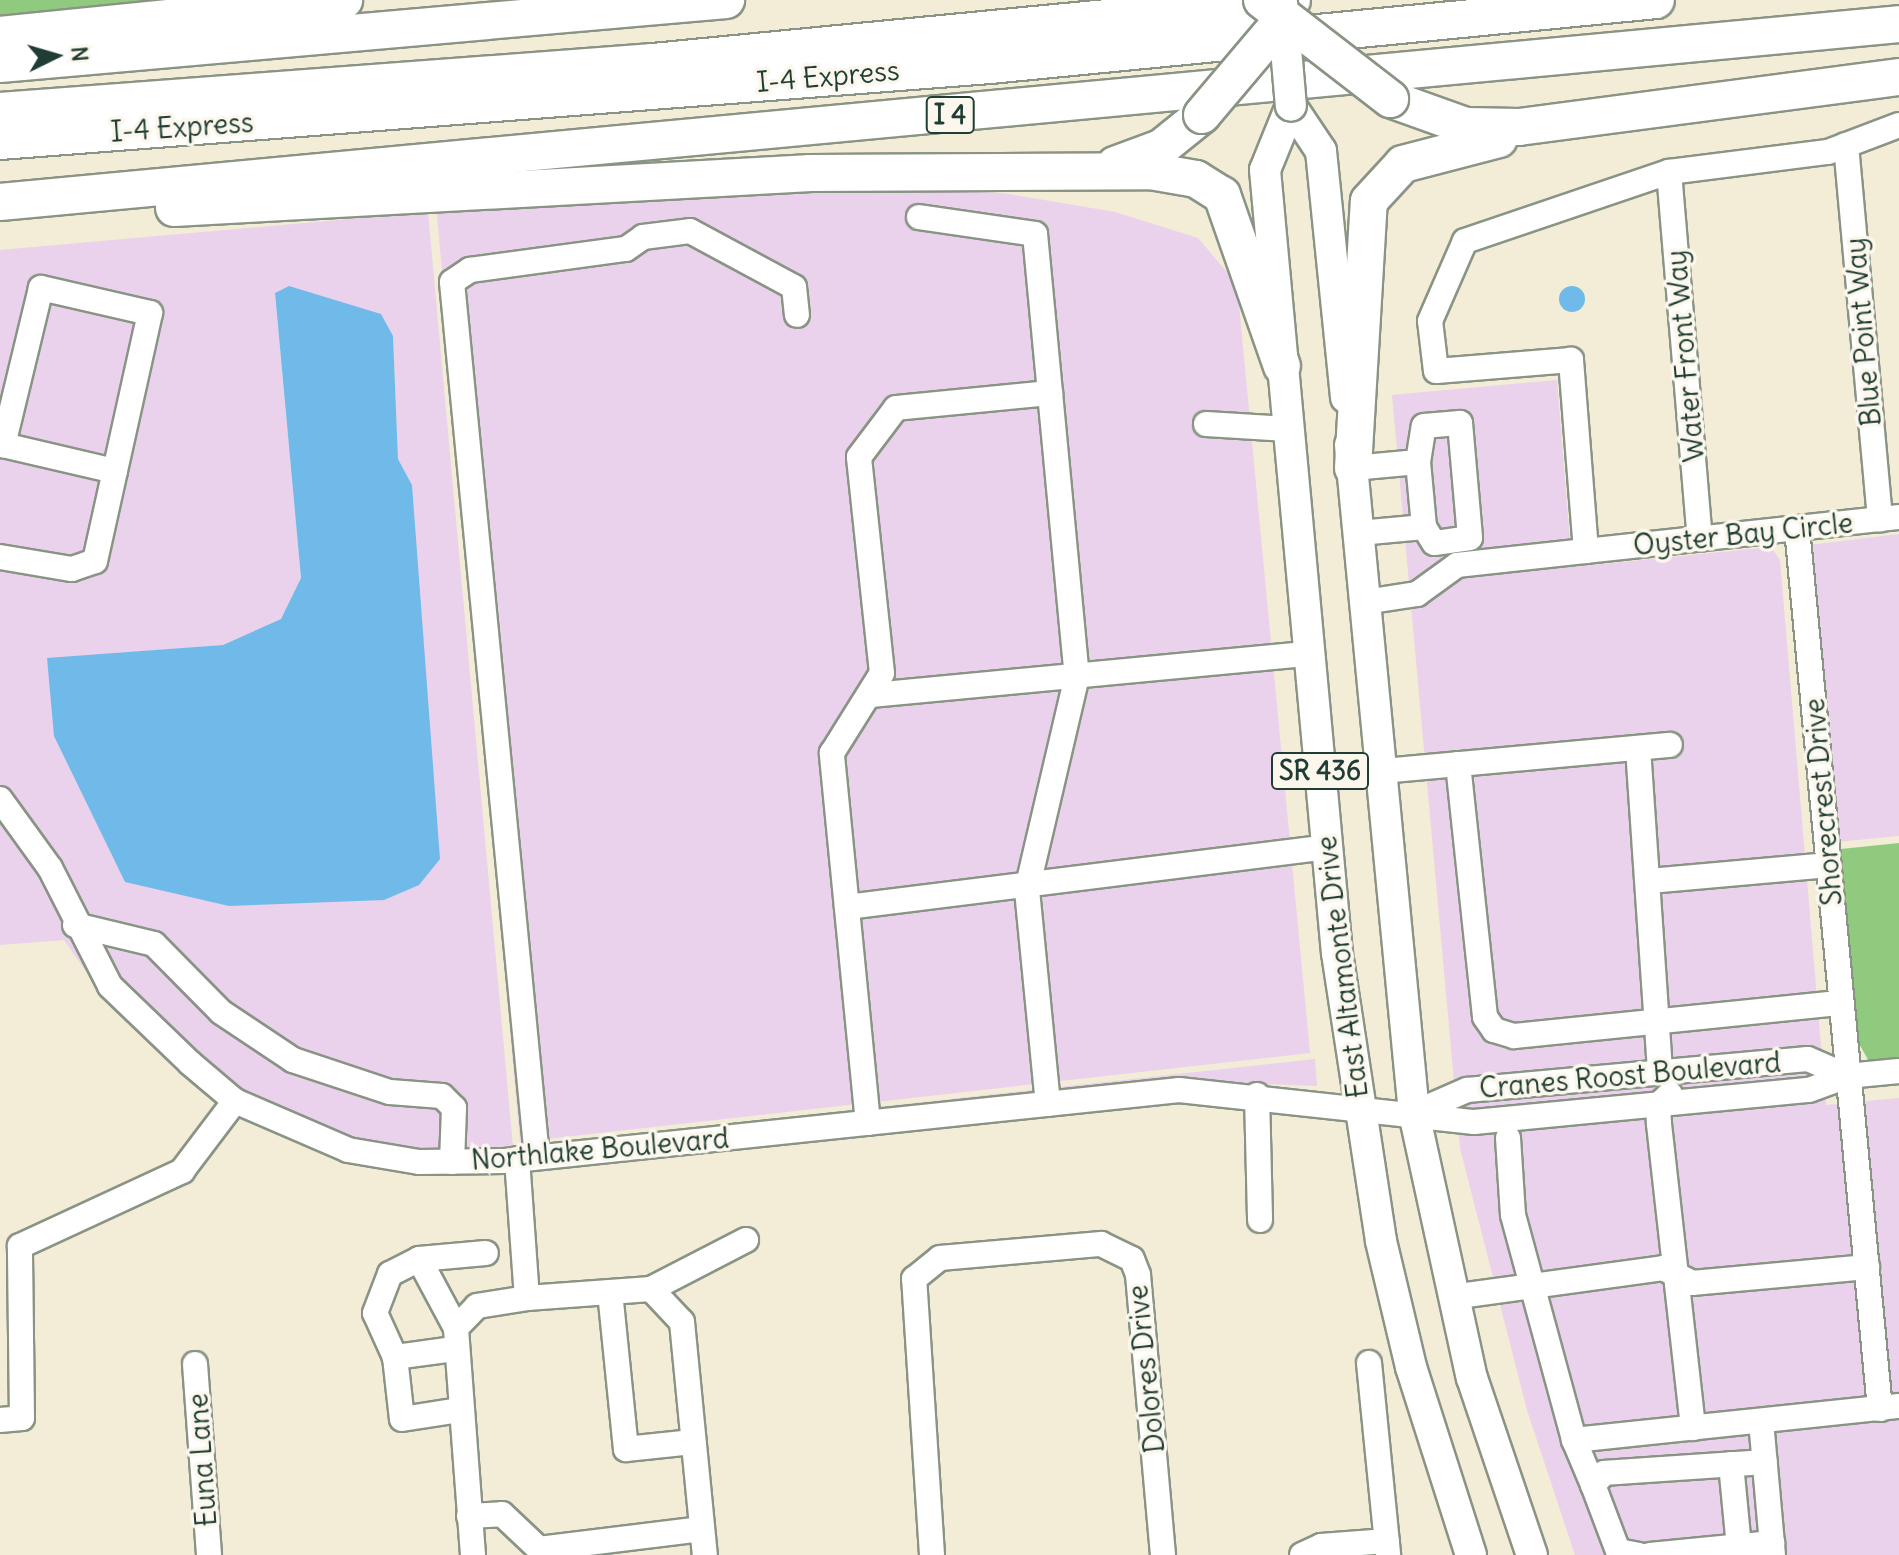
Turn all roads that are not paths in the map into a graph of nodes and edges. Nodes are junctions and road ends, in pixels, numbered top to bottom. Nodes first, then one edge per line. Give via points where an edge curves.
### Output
1 (344, 0) edge
2 (726, 0) edge
3 (1656, 0) edge
4 (1284, 4) edge
5 (1899, 24) edge
6 (0, 35) edge
7 (0, 64) edge
8 (1899, 77) edge
9 (1291, 106) junction
10 (0, 111) edge
11 (1899, 125) edge
12 (1539, 126) junction
13 (0, 141) edge
14 (1846, 145) junction
15 (1106, 167) junction
16 (1669, 172) junction
17 (0, 202) edge
18 (0, 213) edge
19 (919, 217) dead end
20 (797, 315) dead end
21 (1282, 366) junction
22 (1050, 393) junction
23 (1206, 424) dead end
24 (1288, 429) junction
25 (1418, 462) junction
26 (1353, 468) junction
27 (115, 471) junction
28 (1890, 518) edge
29 (1424, 527) junction
30 (1797, 528) junction
31 (1359, 533) junction
32 (1700, 539) junction
33 (1586, 551) junction
34 (0, 557) edge
35 (1365, 602) junction
36 (1309, 654) junction
37 (1077, 676) junction
38 (872, 695) junction
39 (1670, 745) dead end
40 (1638, 748) junction
41 (1458, 764) junction
42 (1382, 771) junction
43 (0, 799) edge
44 (1327, 847) junction
45 (1828, 865) junction
46 (1650, 881) junction
47 (1027, 890) junction
48 (847, 907) junction
49 (75, 925) junction
50 (1841, 1003) junction
51 (1656, 1021) junction
52 (1736, 1065) junction
53 (1899, 1071) edge
54 (1660, 1072) junction
55 (1847, 1076) junction
56 (1257, 1095) junction
57 (235, 1101) junction
58 (1048, 1104) junction
59 (1658, 1105) junction
60 (1593, 1110) junction
61 (1359, 1111) junction
62 (1414, 1113) junction
63 (868, 1123) junction
64 (1508, 1138) dead end
65 (527, 1158) junction
66 (452, 1162) junction
67 (1260, 1220) dead end
68 (10, 1240) edge
69 (746, 1240) dead end
70 (486, 1253) dead end
71 (419, 1259) junction
72 (1867, 1267) junction
73 (1677, 1270) junction
74 (1530, 1282) junction
75 (651, 1289) junction
76 (610, 1292) junction
77 (1452, 1297) junction
78 (527, 1298) junction
79 (455, 1339) junction
80 (395, 1357) junction
81 (1369, 1363) dead end
82 (195, 1364) dead end
83 (1890, 1407) edge
84 (460, 1410) junction
85 (0, 1420) edge
86 (1761, 1421) junction
87 (1693, 1428) junction
88 (1574, 1440) junction
89 (693, 1442) junction
90 (1765, 1462) junction
91 (1731, 1464) junction
92 (1593, 1485) junction
93 (469, 1516) junction
94 (702, 1529) junction
95 (617, 1547) edge
96 (1739, 1547) junction
97 (1388, 1548) edge
98 (1773, 1549) edge
99 (209, 1555) edge
100 (473, 1555) edge
101 (705, 1555) edge
102 (932, 1555) edge
103 (1163, 1555) edge
104 (1302, 1555) edge
105 (1471, 1555) edge
106 (1532, 1555) edge
107 (1639, 1555) edge
108 (1650, 1555) edge

1 - 6 highway
2 - 7 highway
3 - 13 highway, I-4 Express via 990,65
4 - 9 main road, SR 436, bridge
4 - 10 highway, I-4 Express via 653,62
4 - 12 highway, bridge via 1390,99 1466,126
4 - 15 highway, bridge via 1202,115 1161,148
5 - 17 highway, I 4
8 - 12 highway
9 - 21 main road, SR 436 via 1265,170
9 - 26 main road, SR 436 via 1321,151
11 - 14 street
12 - 26 highway via 1403,164 1375,190 1363,233
14 - 16 street
14 - 28 street, Blue Point Way
15 - 18 highway via 811,173 297,205
15 - 21 highway via 1196,179 1222,195
16 - 32 street, Water Front Way
16 - 33 street via 1465,241 1430,321 1436,371 1571,360
19 - 22 street via 1035,234
20 - 65 street via 794,287 690,231 643,237 626,249 470,270 452,282
21 - 24 main road, East Altamonte Drive / SR 436
22 - 37 street
22 - 38 street via 896,408 859,457 882,673
23 - 24 street
24 - 36 main road, East Altamonte Drive / SR 436
25 - 26 street
25 - 29 street
25 - 29 street via 1424,426 1460,423 1470,538 1434,543
26 - 31 main road, East Altamonte Drive / SR 436
27 - 27 street via 150,313 41,288 3,445
27 - 34 street via 95,561 72,569
28 - 30 street, Oyster Bay Circle
29 - 31 street
30 - 32 street, Oyster Bay Circle
30 - 45 street, Shorecrest Drive
31 - 35 main road, East Altamonte Drive / SR 436
32 - 33 street, Oyster Bay Circle
33 - 35 street, Oyster Bay Circle via 1457,565 1417,594
35 - 42 main road, East Altamonte Drive / SR 436
36 - 37 street
36 - 44 main road, East Altamonte Drive / SR 436
37 - 38 street
37 - 47 street
38 - 48 street via 832,753
39 - 40 street
40 - 41 street
40 - 46 street
41 - 42 street
41 - 51 street via 1485,1017 1514,1036
42 - 62 main road, East Altamonte Drive / SR 436
43 - 49 street, Northlake Boulevard via 50,868
44 - 47 street via 1048,877
44 - 61 main road, East Altamonte Drive / SR 436
45 - 46 street
45 - 50 street, Shorecrest Drive
46 - 51 street
47 - 48 street
47 - 58 street
48 - 63 street
49 - 57 street, Northlake Boulevard via 110,986
49 - 66 street via 154,944 221,1012 293,1060 390,1092 442,1096 454,1108
50 - 51 street
50 - 55 street, Shorecrest Drive
51 - 54 street
52 - 54 street, Cranes Roost Boulevard
52 - 55 street, Cranes Roost Boulevard via 1808,1059
52 - 59 street via 1686,1083
53 - 55 street, Cranes Roost Boulevard
54 - 60 street
54 - 62 street, Cranes Roost Boulevard via 1467,1090
55 - 59 street, Cranes Roost Boulevard via 1809,1090
55 - 72 street, Shorecrest Drive
56 - 58 street, Northlake Boulevard via 1179,1090
56 - 61 street, Northlake Boulevard
56 - 67 street
57 - 66 street, Northlake Boulevard via 348,1150
57 - 68 street via 182,1171
58 - 63 street, Northlake Boulevard
59 - 60 street, Cranes Roost Boulevard
59 - 73 street
60 - 62 street, Cranes Roost Boulevard via 1474,1122
61 - 62 street, Cranes Roost Boulevard
61 - 105 main road, East Altamonte Drive / SR 436 via 1411,1367
62 - 77 main road, East Altamonte Drive / SR 436
63 - 65 street, Northlake Boulevard
64 - 74 street via 1518,1236
65 - 66 street, Northlake Boulevard
65 - 78 street
68 - 85 street via 22,1418
69 - 75 street
70 - 71 street
71 - 79 street
71 - 80 street via 390,1274 375,1313
72 - 73 street via 1692,1283
72 - 83 street, Shorecrest Drive
73 - 74 street
73 - 87 street
74 - 77 street
74 - 88 street
75 - 76 street
75 - 89 street via 682,1322
76 - 78 street
76 - 89 street via 626,1449
77 - 106 main road, East Altamonte Drive / SR 436
78 - 79 street via 477,1306
79 - 80 street
79 - 84 street
80 - 84 street via 402,1419
81 - 97 street
82 - 99 street, Euna Lane
83 - 86 street
84 - 93 street
86 - 87 street
86 - 90 street
87 - 88 street
88 - 92 street
89 - 94 street
90 - 91 street
90 - 98 street
91 - 92 street via 1604,1473
91 - 96 street
92 - 107 street via 1618,1551
93 - 95 street via 502,1514 539,1549
93 - 100 street
94 - 95 street
94 - 101 street
96 - 98 street
96 - 108 street
97 - 104 street via 1321,1546
102 - 103 street, Dolores Drive via 914,1279 940,1258 1101,1244 1132,1259 1138,1275

